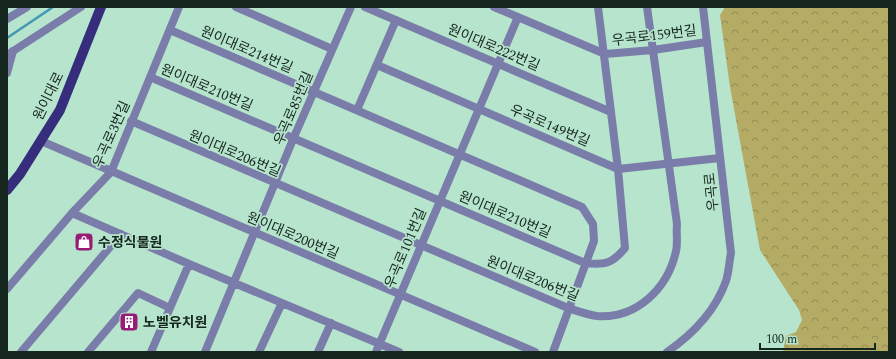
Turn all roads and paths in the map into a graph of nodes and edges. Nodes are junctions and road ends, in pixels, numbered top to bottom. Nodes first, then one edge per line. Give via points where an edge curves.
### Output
1 (26, 7) edge
2 (81, 7) edge
3 (101, 7) edge
4 (179, 7) edge
5 (236, 7) edge
6 (351, 7) edge
7 (365, 7) edge
8 (494, 7) edge
9 (598, 7) edge
10 (647, 7) edge
11 (703, 7) edge
12 (518, 17) junction
13 (7, 19) edge
14 (396, 20) junction
15 (170, 30) junction
16 (707, 42) junction
17 (332, 49) junction
18 (653, 50) junction
19 (10, 53) edge
20 (605, 54) junction
21 (499, 63) junction
22 (377, 65) junction
23 (7, 73) edge
24 (150, 77) junction
25 (314, 92) junction
26 (480, 109) junction
27 (357, 110) junction
28 (612, 112) junction
29 (131, 122) junction
30 (294, 138) junction
31 (41, 141) junction
32 (459, 155) junction
33 (720, 158) junction
34 (667, 163) junction
35 (618, 169) junction
36 (111, 172) junction
37 (275, 184) junction
38 (7, 190) edge
39 (440, 200) junction
40 (72, 213) junction
41 (121, 234) junction
42 (256, 234) junction
43 (422, 246) junction
44 (585, 262) junction
45 (189, 264) junction
46 (235, 283) junction
47 (7, 289) edge
48 (399, 294) junction
49 (282, 303) junction
50 (170, 308) junction
51 (568, 308) junction
52 (331, 323) junction
53 (380, 343) junction
54 (23, 349) edge
55 (88, 352) edge
56 (151, 352) edge
57 (205, 352) edge
58 (259, 352) edge
59 (318, 352) edge
60 (376, 352) edge
61 (399, 352) edge
62 (535, 352) edge
63 (552, 352) edge
64 (667, 352) edge

1 - 13 street
2 - 19 street
3 - 31 main road, 원이대로 via 60,110
4 - 15 street, 우곡로3번길
5 - 17 street
6 - 17 street, 우곡로85번길
7 - 14 street, 원이대로222번길
8 - 12 street, 우곡로159번길
9 - 20 street, 원이대로210번길
10 - 18 street, 원이대로206번길
11 - 16 street, 우곡로
12 - 20 street, 우곡로159번길
12 - 21 street, 우곡로101번길
14 - 21 street, 원이대로222번길
14 - 22 street
14 - 27 street
15 - 24 street, 우곡로3번길
15 - 25 street, 원이대로214번길
16 - 18 street, 우곡로159번길
16 - 33 street, 우곡로
17 - 25 street, 우곡로85번길
18 - 20 street, 우곡로159번길
18 - 34 street, 원이대로206번길
19 - 23 street
20 - 28 street, 원이대로210번길
21 - 26 street, 우곡로101번길
21 - 28 street, 원이대로222번길
22 - 26 street, 우곡로149번길
22 - 27 street
24 - 29 street, 우곡로3번길
24 - 30 street, 원이대로210번길
25 - 27 street, 원이대로214번길
25 - 30 street, 우곡로85번길
26 - 32 street, 우곡로101번길
26 - 35 street, 우곡로149번길
27 - 32 street, 원이대로214번길
28 - 35 street, 원이대로210번길
29 - 36 street, 우곡로3번길
29 - 37 street, 원이대로206번길
30 - 37 street, 우곡로85번길
30 - 39 street, 원이대로210번길
31 - 36 street, 원이대로200번길
31 - 38 main road, 원이대로
32 - 39 street, 우곡로101번길
32 - 44 street via 582,207 593,224 594,241
33 - 34 street
33 - 64 street, 우곡로 via 731,253 726,281 711,311 689,337
34 - 35 street
34 - 51 street, 원이대로206번길 via 676,224 676,251 666,280 650,299 624,314 598,316
35 - 44 street, 원이대로210번길 via 625,248 616,258 602,264
36 - 40 street, 우곡로3번길
36 - 42 street, 원이대로200번길
37 - 42 street, 우곡로85번길
37 - 43 street, 원이대로206번길
39 - 43 street, 우곡로101번길
39 - 44 street, 원이대로210번길
40 - 41 street
40 - 47 street, 우곡로3번길
41 - 45 street
41 - 54 street
42 - 46 street, 우곡로85번길
42 - 48 street, 원이대로200번길
43 - 48 street, 우곡로101번길
43 - 51 street, 원이대로206번길
44 - 51 street
45 - 46 street
45 - 50 street
46 - 49 street
46 - 57 street, 우곡로85번길
48 - 53 street, 우곡로101번길
48 - 62 street, 원이대로200번길
49 - 52 street
49 - 58 street
50 - 55 street via 138,293
50 - 56 street
51 - 63 street
52 - 53 street
52 - 59 street
53 - 60 street, 우곡로101번길
53 - 61 street

